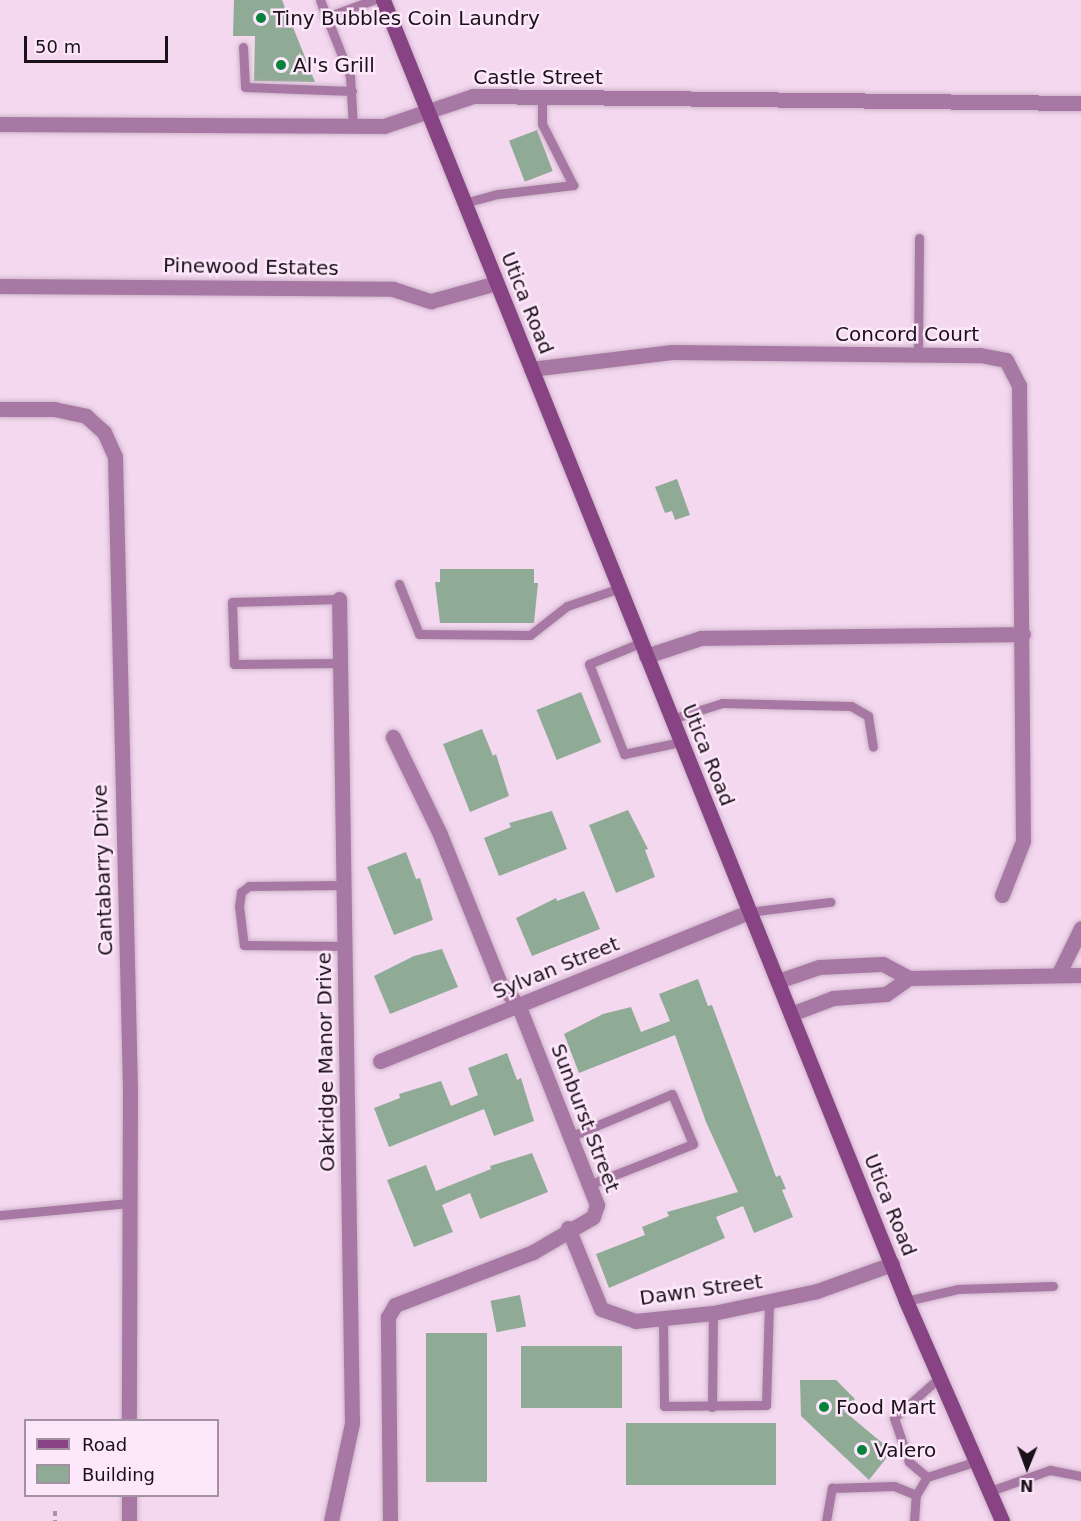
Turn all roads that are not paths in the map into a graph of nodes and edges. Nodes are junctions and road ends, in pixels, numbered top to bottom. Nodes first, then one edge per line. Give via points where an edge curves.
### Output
1 (320, 0) edge
2 (373, 0) edge
3 (383, 0) edge
4 (327, 17) junction
5 (243, 47) dead end
6 (352, 91) junction
7 (542, 96) junction
8 (1081, 103) edge
9 (426, 111) junction
10 (0, 124) edge
11 (353, 126) junction
12 (464, 203) junction
13 (919, 238) dead end
14 (496, 283) junction
15 (0, 286) edge
16 (918, 355) junction
17 (531, 369) junction
18 (0, 409) edge
19 (399, 584) dead end
20 (620, 588) junction
21 (339, 599) joint
22 (1023, 634) junction
23 (643, 650) junction
24 (340, 663) junction
25 (672, 719) junction
26 (393, 737) dead end
27 (680, 742) junction
28 (873, 747) dead end
29 (344, 885) junction
30 (1002, 895) dead end
31 (830, 902) dead end
32 (748, 912) junction
33 (1081, 928) edge
34 (345, 946) junction
35 (1059, 973) junction
36 (1081, 975) edge
37 (909, 978) junction
38 (778, 981) junction
39 (519, 1007) junction
40 (791, 1014) junction
41 (380, 1061) dead end
42 (572, 1136) junction
43 (589, 1185) junction
44 (129, 1203) junction
45 (0, 1215) edge
46 (568, 1228) junction
47 (892, 1264) junction
48 (1053, 1286) dead end
49 (769, 1301) junction
50 (906, 1301) junction
51 (713, 1313) junction
52 (663, 1321) junction
53 (942, 1375) junction
54 (712, 1407) junction
55 (129, 1419) edge
56 (977, 1461) junction
57 (1081, 1476) edge
58 (927, 1477) junction
59 (990, 1491) junction
60 (916, 1495) junction
61 (129, 1497) edge
62 (129, 1521) edge
63 (331, 1521) edge
64 (390, 1521) edge
65 (826, 1521) edge
66 (914, 1521) edge
67 (1002, 1521) edge

1 - 4 lane
2 - 4 lane
3 - 9 main road, Utica Road
4 - 6 lane
5 - 6 lane via 245,87
6 - 11 lane
7 - 8 street, Castle Street
7 - 9 street, Castle Street via 473,96
7 - 12 lane via 542,124 573,185 498,194
9 - 11 street, Castle Street via 384,126
9 - 12 main road, Utica Road
10 - 11 street, Castle Street
12 - 14 main road, Utica Road
13 - 16 lane
14 - 15 street, Pinewood Estates via 431,301 393,290
14 - 17 main road, Utica Road
16 - 17 street, Concord Court via 672,352 620,362
16 - 22 street, Concord Court via 995,356 1015,374 1019,385
17 - 20 main road, Utica Road
18 - 44 street, Cantabarry Drive via 70,410 86,416 104,432 114,457
19 - 20 lane via 418,634 530,635 567,606
20 - 23 main road, Utica Road
21 - 24 street, Oakridge Manor Drive
21 - 24 lane via 231,602 234,664
22 - 23 street via 701,638
22 - 30 street, Concord Court via 1023,841
23 - 25 main road, Utica Road
23 - 27 lane via 589,664 624,754
24 - 29 street, Oakridge Manor Drive
25 - 27 main road, Utica Road
25 - 28 lane via 722,703 852,706 868,716
26 - 39 street, Sunburst Street via 440,834 499,981
27 - 32 main road, Utica Road
29 - 34 street, Oakridge Manor Drive
29 - 34 lane via 249,886 241,892 239,906 244,945
31 - 32 lane
32 - 38 main road, Utica Road
32 - 39 street, Sylvan Street
33 - 35 street
34 - 63 street, Oakridge Manor Drive via 352,1423
35 - 36 street
35 - 37 street
37 - 38 street via 883,964 819,967
37 - 40 street via 886,994 833,998
38 - 40 main road, Utica Road
39 - 41 street, Sylvan Street
39 - 42 street, Sunburst Street
40 - 47 main road, Utica Road
42 - 43 street, Sunburst Street
42 - 43 lane via 672,1094 693,1144
43 - 46 street, Sunburst Street via 597,1212
44 - 45 lane
44 - 55 street, Cantabarry Drive
46 - 52 street, Dawn Street via 601,1309 635,1321
46 - 64 street, Sunburst Street via 533,1252 395,1305
47 - 49 street, Dawn Street via 817,1291
47 - 50 main road, Utica Road
48 - 50 lane via 958,1289
49 - 51 street, Dawn Street
49 - 54 lane via 766,1405
50 - 53 main road, Utica Road
51 - 52 street, Dawn Street
51 - 54 lane
52 - 54 lane via 664,1406
53 - 56 main road, Utica Road
53 - 58 lane via 894,1418 909,1462
56 - 58 lane
56 - 59 main road, Utica Road
57 - 59 lane via 1050,1470
58 - 60 lane
59 - 67 main road, Utica Road
60 - 65 lane via 894,1486 832,1488
60 - 66 lane
61 - 62 street

